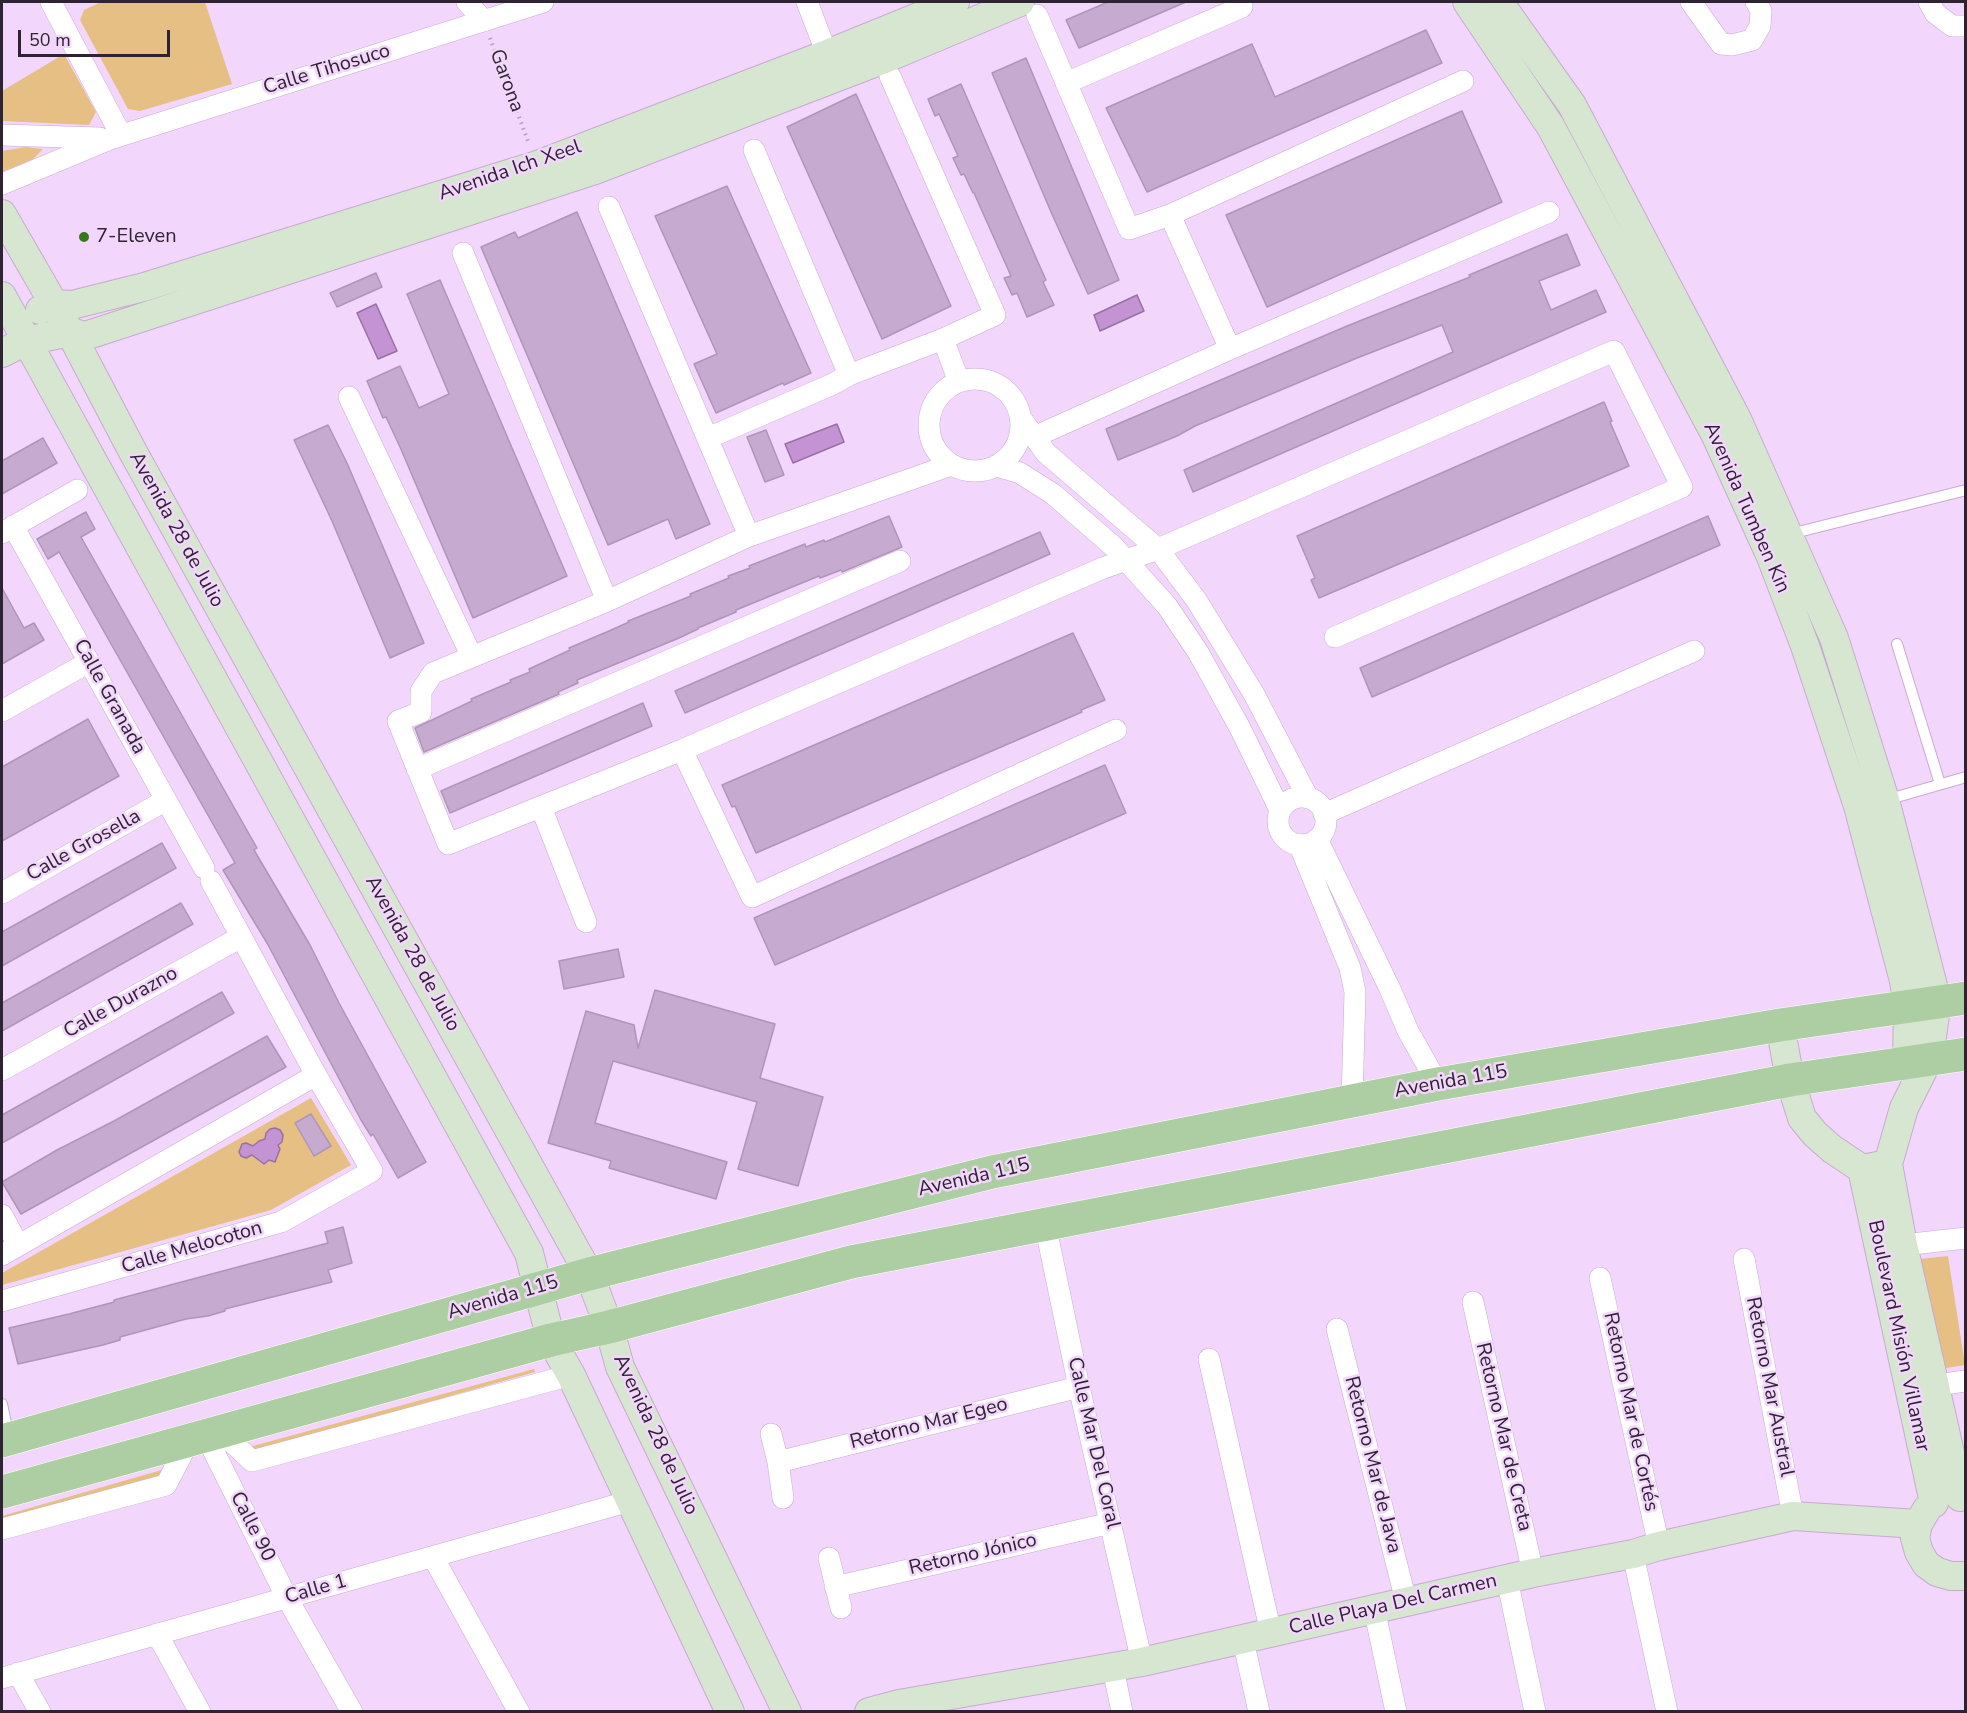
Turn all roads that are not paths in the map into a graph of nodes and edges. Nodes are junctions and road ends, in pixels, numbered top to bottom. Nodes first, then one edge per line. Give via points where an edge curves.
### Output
1 (467, 2) edge
2 (543, 2) edge
3 (807, 2) edge
4 (955, 2) edge
5 (1467, 2) edge
6 (1499, 2) edge
7 (1691, 2) edge
8 (1756, 2) edge
9 (1929, 2) edge
10 (59, 4) edge
11 (1242, 7) dead end
12 (1028, 8) edge
13 (484, 21) junction
14 (1959, 26) edge
15 (827, 54) junction
16 (890, 76) dead end
17 (1463, 81) dead end
18 (1066, 83) junction
19 (2, 135) edge
20 (115, 137) junction
21 (754, 150) dead end
22 (2, 184) edge
23 (609, 207) dead end
24 (1549, 212) dead end
25 (2, 214) edge
26 (1170, 215) junction
27 (463, 253) dead end
28 (2, 296) edge
29 (54, 304) junction
30 (11, 334) edge
31 (78, 334) junction
32 (944, 339) junction
33 (1230, 349) junction
34 (849, 375) junction
35 (959, 382) junction
36 (349, 397) dead end
37 (1020, 417) junction
38 (1034, 437) junction
39 (708, 438) junction
40 (951, 465) junction
41 (997, 466) junction
42 (77, 490) dead end
43 (1965, 490) edge
44 (7, 530) edge
45 (1790, 534) junction
46 (749, 536) junction
47 (1158, 549) junction
48 (1127, 560) junction
49 (900, 561) dead end
50 (607, 601) junction
51 (1335, 637) dead end
52 (1897, 644) dead end
53 (1694, 651) dead end
54 (472, 657) junction
55 (89, 662) junction
56 (2, 711) edge
57 (1116, 730) dead end
58 (682, 750) junction
59 (417, 769) junction
60 (1965, 777) edge
61 (1940, 784) junction
62 (1308, 798) junction
63 (166, 800) junction
64 (1885, 800) junction
65 (541, 807) junction
66 (1280, 810) junction
67 (1324, 814) junction
68 (1308, 842) junction
69 (2, 893) edge
70 (586, 922) dead end
71 (241, 937) junction
72 (1937, 1002) edge
73 (1779, 1025) junction
74 (1965, 1054) edge
75 (1918, 1060) junction
76 (2, 1070) edge
77 (316, 1075) junction
78 (1790, 1080) junction
79 (1438, 1084) junction
80 (1352, 1101) junction
81 (1875, 1166) junction
82 (2, 1215) edge
83 (1045, 1224) junction
84 (1965, 1238) edge
85 (1903, 1245) junction
86 (10, 1250) edge
87 (1744, 1259) dead end
88 (589, 1274) junction
89 (1600, 1278) dead end
90 (538, 1288) junction
91 (2, 1301) edge
92 (1473, 1302) dead end
93 (609, 1327) junction
94 (1337, 1329) dead end
95 (551, 1340) junction
96 (1209, 1359) dead end
97 (571, 1375) junction
98 (1965, 1381) edge
99 (1936, 1385) junction
100 (1079, 1387) junction
101 (2, 1404) edge
102 (771, 1434) dead end
103 (206, 1436) junction
104 (5, 1437) edge
105 (778, 1462) junction
106 (2, 1492) edge
107 (783, 1498) dead end
108 (630, 1501) junction
109 (1944, 1506) edge
110 (1793, 1516) junction
111 (1111, 1523) junction
112 (2, 1529) edge
113 (1646, 1550) junction
114 (433, 1557) junction
115 (829, 1558) dead end
116 (1520, 1576) junction
117 (1965, 1576) edge
118 (835, 1587) junction
119 (287, 1598) junction
120 (1406, 1601) junction
121 (841, 1608) dead end
122 (1374, 1608) junction
123 (1271, 1633) junction
124 (157, 1634) junction
125 (1243, 1640) junction
126 (1142, 1662) junction
127 (1113, 1668) junction
128 (10, 1676) edge
129 (900, 1708) edge
130 (40, 1712) edge
131 (200, 1712) edge
132 (352, 1712) edge
133 (519, 1712) edge
134 (730, 1712) edge
135 (787, 1712) edge
136 (869, 1712) edge
137 (1122, 1712) edge
138 (1259, 1712) edge
139 (1396, 1712) edge
140 (1535, 1712) edge
141 (1666, 1712) edge

1 - 13 street
2 - 13 street, Calle Tihosuco
3 - 15 street
4 - 15 street, Avenida Ich Xeel
5 - 72 street, Avenida Tumben Kin via 1551,127 1716,436 1771,557 1805,646 1858,806 1904,981
6 - 45 street, Avenida Tumben Kin via 1572,105 1737,419
7 - 8 street via 1721,44 1732,45 1752,40 1760,26 1761,11
9 - 14 street via 1935,14
10 - 20 street
11 - 18 street
12 - 18 street
12 - 31 street via 595,170
13 - 20 street, Calle Tihosuco
15 - 29 street, Avenida Ich Xeel via 537,165 144,287 72,305
16 - 32 street via 995,315
17 - 26 street
18 - 26 street via 1129,229
19 - 20 street, Calle Tihosuco
20 - 22 street, Calle Tihosuco
21 - 34 street
23 - 39 street
24 - 33 street
25 - 29 street, Avenida 28 de Julio
26 - 33 street
27 - 50 street
28 - 30 street, Avenida 28 de Julio
29 - 30 street, Avenida Ich Xeel
29 - 31 street, Avenida 28 de Julio
30 - 31 street
30 - 90 street, Avenida 28 de Julio via 498,1194 529,1253
31 - 88 street, Avenida 28 de Julio via 138,462
32 - 34 street
32 - 35 street
33 - 38 street
34 - 39 street
35 - 37 street via 981,379 995,384 1016,403
35 - 40 street via 939,395 928,425 939,454
36 - 54 street
37 - 38 street
37 - 41 street via 1017,445
38 - 47 street via 1046,453
39 - 46 street
40 - 41 street via 966,471
40 - 46 street
41 - 48 street via 1020,473 1053,494
42 - 44 street, Calle Granada
43 - 45 lane
44 - 55 street, Calle Granada
45 - 64 street, Avenida Tumben Kin via 1834,638
46 - 50 street
47 - 48 street
47 - 51 street via 1614,351 1682,487
47 - 62 street via 1197,601 1254,694
48 - 58 street
48 - 66 street via 1167,606 1198,652
49 - 59 street
50 - 54 street
52 - 61 lane
53 - 67 street
54 - 59 street via 433,673 421,690 421,712 398,721
55 - 56 street
55 - 63 street, Calle Granada
57 - 58 street via 752,897
58 - 65 street
59 - 65 street via 448,844
60 - 61 lane
61 - 64 lane
62 - 66 street via 1292,799
62 - 67 street
63 - 69 street, Calle Grosella
63 - 71 street, Calle Granada
64 - 72 street, Avenida Tumben Kin
65 - 70 street
66 - 68 street via 1278,825 1286,839 1293,843
67 - 68 street via 1325,828
68 - 79 street via 1390,988 1408,1031
68 - 80 street via 1355,992
71 - 76 street, Calle Durazno
71 - 77 street
72 - 73 main road, Avenida 115
72 - 75 street, Avenida Tumben Kin
73 - 78 street
73 - 79 main road, Avenida 115
74 - 75 main road
75 - 78 main road
75 - 81 street via 1904,1108
77 - 86 street
77 - 91 street, Calle Melocoton via 372,1171 281,1222
78 - 81 street via 1802,1118 1815,1134 1832,1149
78 - 83 main road
79 - 80 main road, Avenida 115
80 - 88 main road, Avenida 115 via 992,1172
81 - 85 street, Boulevard Misión Villamar
81 - 109 street, Boulevard Misión Villamar
82 - 86 street
83 - 93 main road via 851,1262
83 - 100 street, Calle Mar Del Coral
84 - 85 street
85 - 99 street, Boulevard Misión Villamar
87 - 110 street, Retorno Mar Austral
88 - 90 main road, Avenida 115
88 - 93 street, Avenida 28 de Julio
89 - 113 street, Retorno Mar de Cortés
90 - 95 street, Avenida 28 de Julio
90 - 104 main road, Avenida 115
92 - 116 street, Retorno Mar de Creta
93 - 95 main road
93 - 135 street, Avenida 28 de Julio via 620,1367
94 - 120 street, Retorno Mar de Java
95 - 97 street, Avenida 28 de Julio
95 - 103 main road
96 - 123 street
97 - 103 street via 252,1461
97 - 108 street, Avenida 28 de Julio
98 - 99 street
99 - 109 street, Boulevard Misión Villamar
100 - 105 street, Retorno Mar Egeo
100 - 111 street, Calle Mar Del Coral
101 - 104 lane
102 - 105 street
103 - 106 main road
103 - 112 street via 166,1485
103 - 119 street, Calle 90
105 - 107 street
108 - 114 street, Calle 1
108 - 134 street, Avenida 28 de Julio
109 - 110 street, Calle Playa Del Carmen
109 - 117 street via 1916,1538 1918,1552 1937,1572
110 - 113 street, Calle Playa Del Carmen
111 - 118 street, Retorno Jónico
111 - 126 street, Calle Mar Del Coral
113 - 116 street, Calle Playa Del Carmen
113 - 141 street, Retorno Mar de Cortés
114 - 119 street, Calle 1
114 - 133 street
115 - 118 street
116 - 120 street, Calle Playa Del Carmen
116 - 140 street, Retorno Mar de Creta
118 - 121 street
119 - 124 street, Calle 1
119 - 132 street, Calle 90
120 - 122 street, Calle Playa Del Carmen
122 - 123 street, Calle Playa Del Carmen
122 - 139 street
123 - 125 street, Calle Playa Del Carmen
124 - 128 street, Calle 1
124 - 131 street
125 - 126 street, Calle Playa Del Carmen
125 - 138 street
126 - 127 street, Calle Playa Del Carmen
127 - 129 street, Calle Playa Del Carmen
127 - 137 street
128 - 130 street
129 - 136 street, Calle Playa Del Carmen

